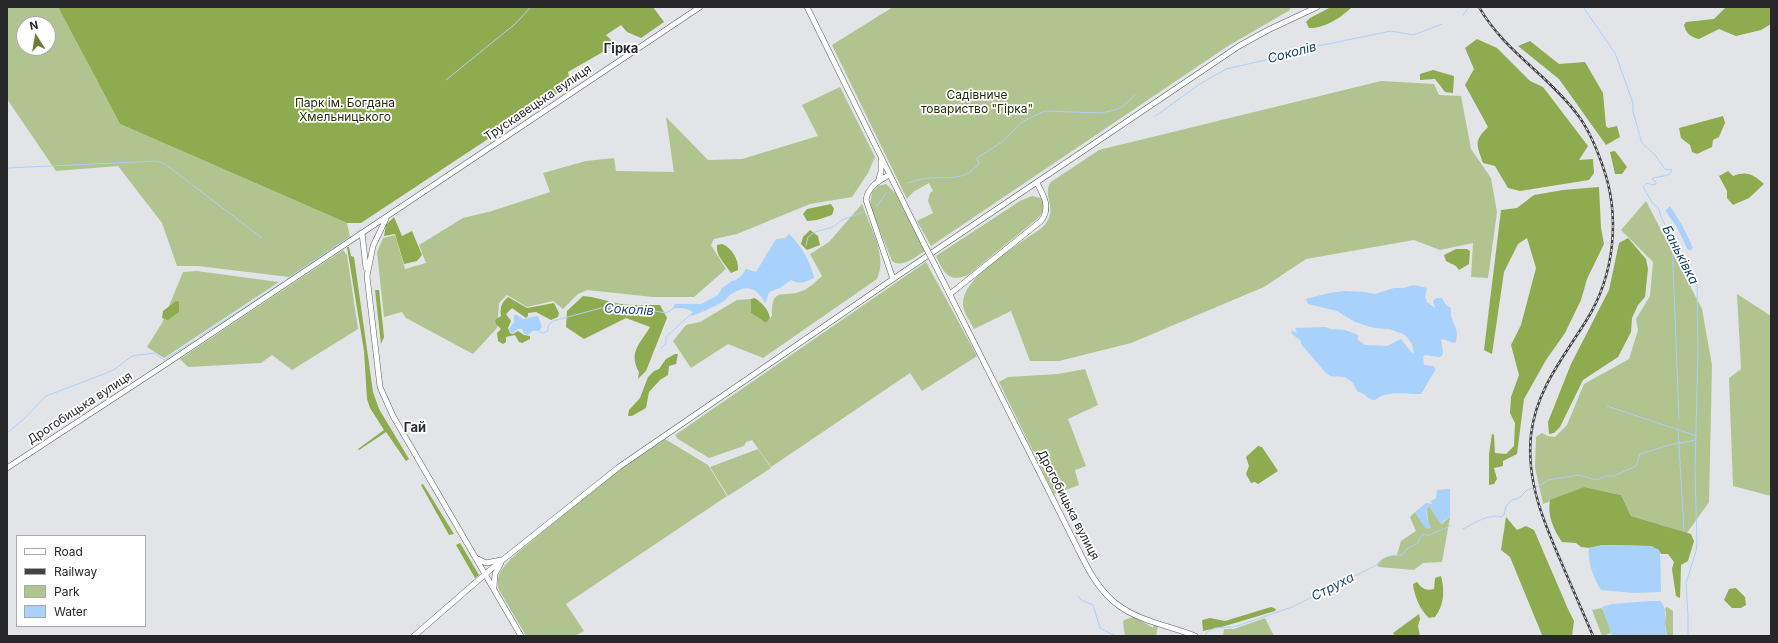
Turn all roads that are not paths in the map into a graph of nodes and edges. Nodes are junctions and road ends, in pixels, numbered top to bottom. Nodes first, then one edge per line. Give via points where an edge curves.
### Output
1 (700, 7) edge
2 (807, 7) edge
3 (1317, 7) edge
4 (880, 156) junction
5 (889, 174) junction
6 (878, 182) junction
7 (1037, 182) junction
8 (380, 224) junction
9 (362, 233) junction
10 (367, 276) junction
11 (893, 279) junction
12 (950, 294) junction
13 (7, 468) edge
14 (476, 557) junction
15 (505, 558) junction
16 (486, 574) junction
17 (494, 588) junction
18 (414, 636) edge
19 (521, 636) edge
20 (1195, 636) edge

1 - 8 main road, Трускавецька вулиця via 387,216
2 - 4 main road, Дрогобицька вулиця
3 - 7 main road via 1239,46
4 - 5 main road, Дрогобицька вулиця
4 - 6 main road via 881,172
5 - 6 main road
5 - 12 main road, Дрогобицька вулиця, bridge
6 - 11 main road via 868,191 866,200
7 - 11 main road
7 - 12 main road via 1047,206 1046,215
8 - 9 main road, Дрогобицька вулиця
8 - 10 main road via 370,254
9 - 10 main road
9 - 13 main road, Дрогобицька вулиця
10 - 14 main road via 380,387 388,407
11 - 15 main road via 597,484
12 - 20 main road, Дрогобицька вулиця via 1089,570 1117,604 1128,611
14 - 15 main road via 489,563
14 - 16 main road
15 - 16 main road
15 - 17 main road via 496,570
16 - 17 main road
16 - 18 main road
17 - 19 main road

